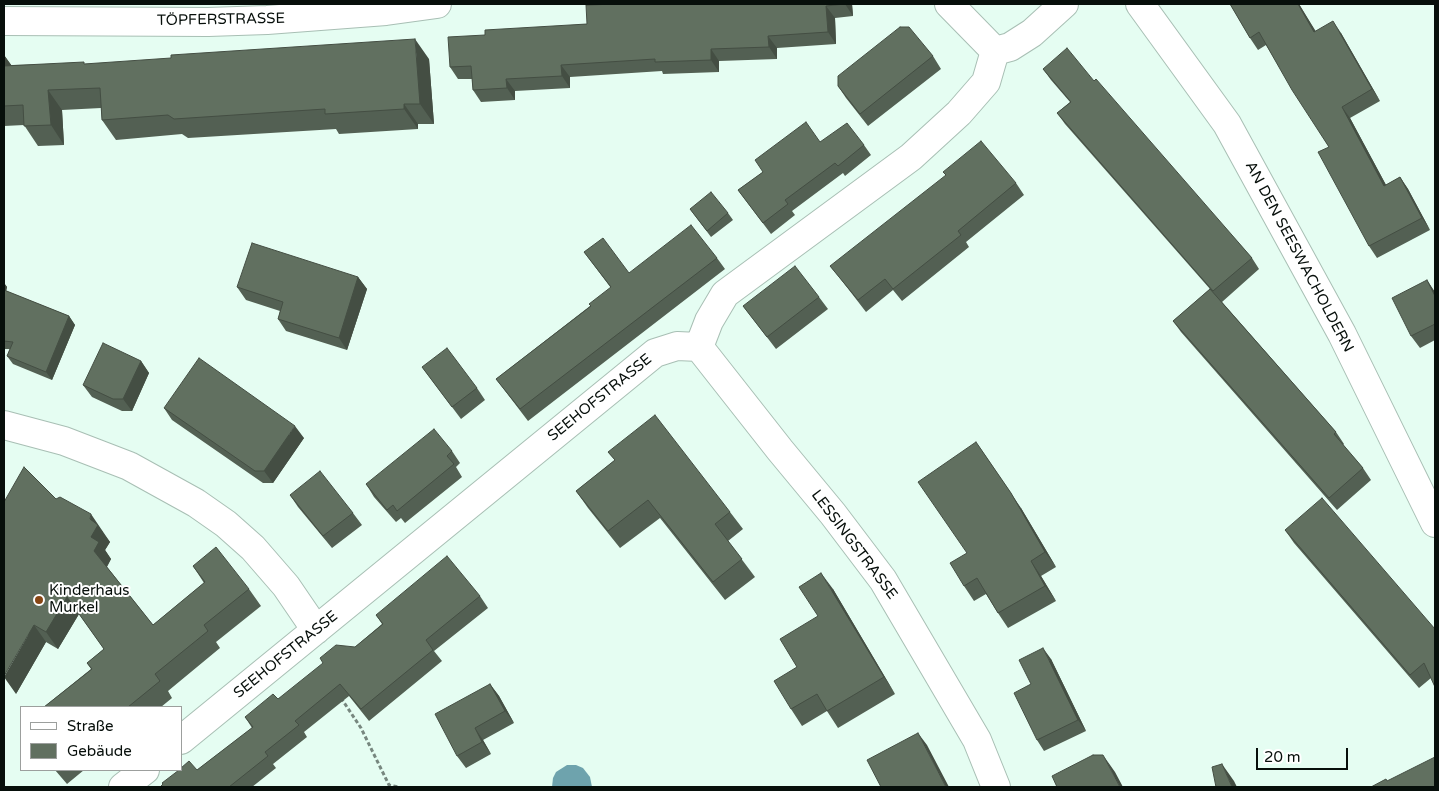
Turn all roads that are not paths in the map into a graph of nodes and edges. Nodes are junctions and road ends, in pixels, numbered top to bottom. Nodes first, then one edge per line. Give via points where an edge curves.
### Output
1 (437, 4) edge
2 (949, 4) edge
3 (1064, 4) edge
4 (1140, 4) edge
5 (4, 21) edge
6 (994, 51) junction
7 (699, 347) junction
8 (4, 426) edge
9 (1435, 524) edge
10 (316, 630) junction
11 (182, 739) edge
12 (143, 771) edge
13 (123, 787) edge
14 (996, 787) edge

1 - 5 street, TÖPFERSTRASSE via 267,20
2 - 6 street
3 - 6 street via 1032,33 1010,47
4 - 9 street, AN DEN SEESWACHOLDERN via 1227,124 1342,334
6 - 7 street via 986,82 959,113 911,157 725,294
7 - 10 street, SEEHOFSTRASSE via 677,346 655,353
7 - 14 street, LESSINGSTRASSE via 883,580 977,740
8 - 10 street via 64,441 129,466 196,503 253,548 286,586
10 - 11 street, SEEHOFSTRASSE
12 - 13 street

